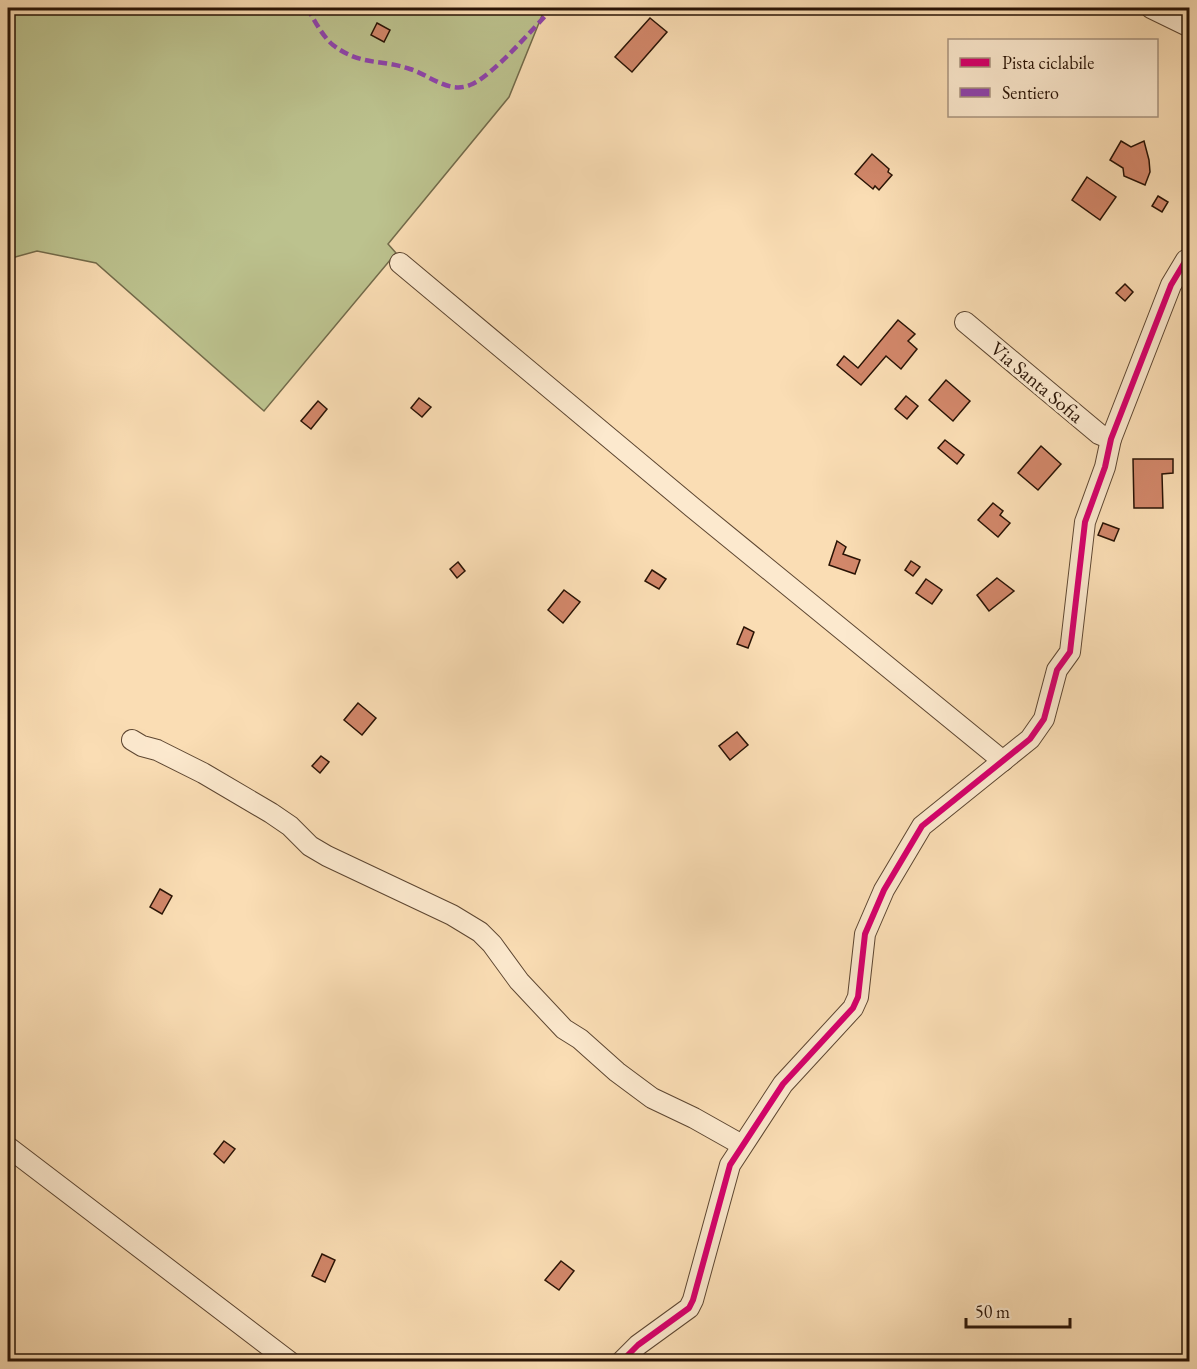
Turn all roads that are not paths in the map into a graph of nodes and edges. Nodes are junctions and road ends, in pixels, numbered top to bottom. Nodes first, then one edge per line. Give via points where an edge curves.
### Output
1 (1151, 8) edge
2 (1190, 27) edge
3 (1190, 258) edge
4 (400, 263) dead end
5 (964, 322) dead end
6 (1111, 439) junction
7 (132, 740) dead end
8 (1003, 761) junction
9 (742, 1145) junction
10 (8, 1147) edge
11 (290, 1362) edge
12 (621, 1362) edge

1 - 2 street
3 - 6 street via 1171,285
4 - 8 street
5 - 6 street, Via Santa Sofia
6 - 8 street via 1085,522 1070,652 1057,670 1044,719 1030,739
7 - 9 street via 203,773 271,813 327,856 480,932 564,1029 652,1098
8 - 9 street via 922,826 884,890 865,934 858,997 853,1008 783,1084
9 - 12 street via 730,1165 689,1308
10 - 11 street

